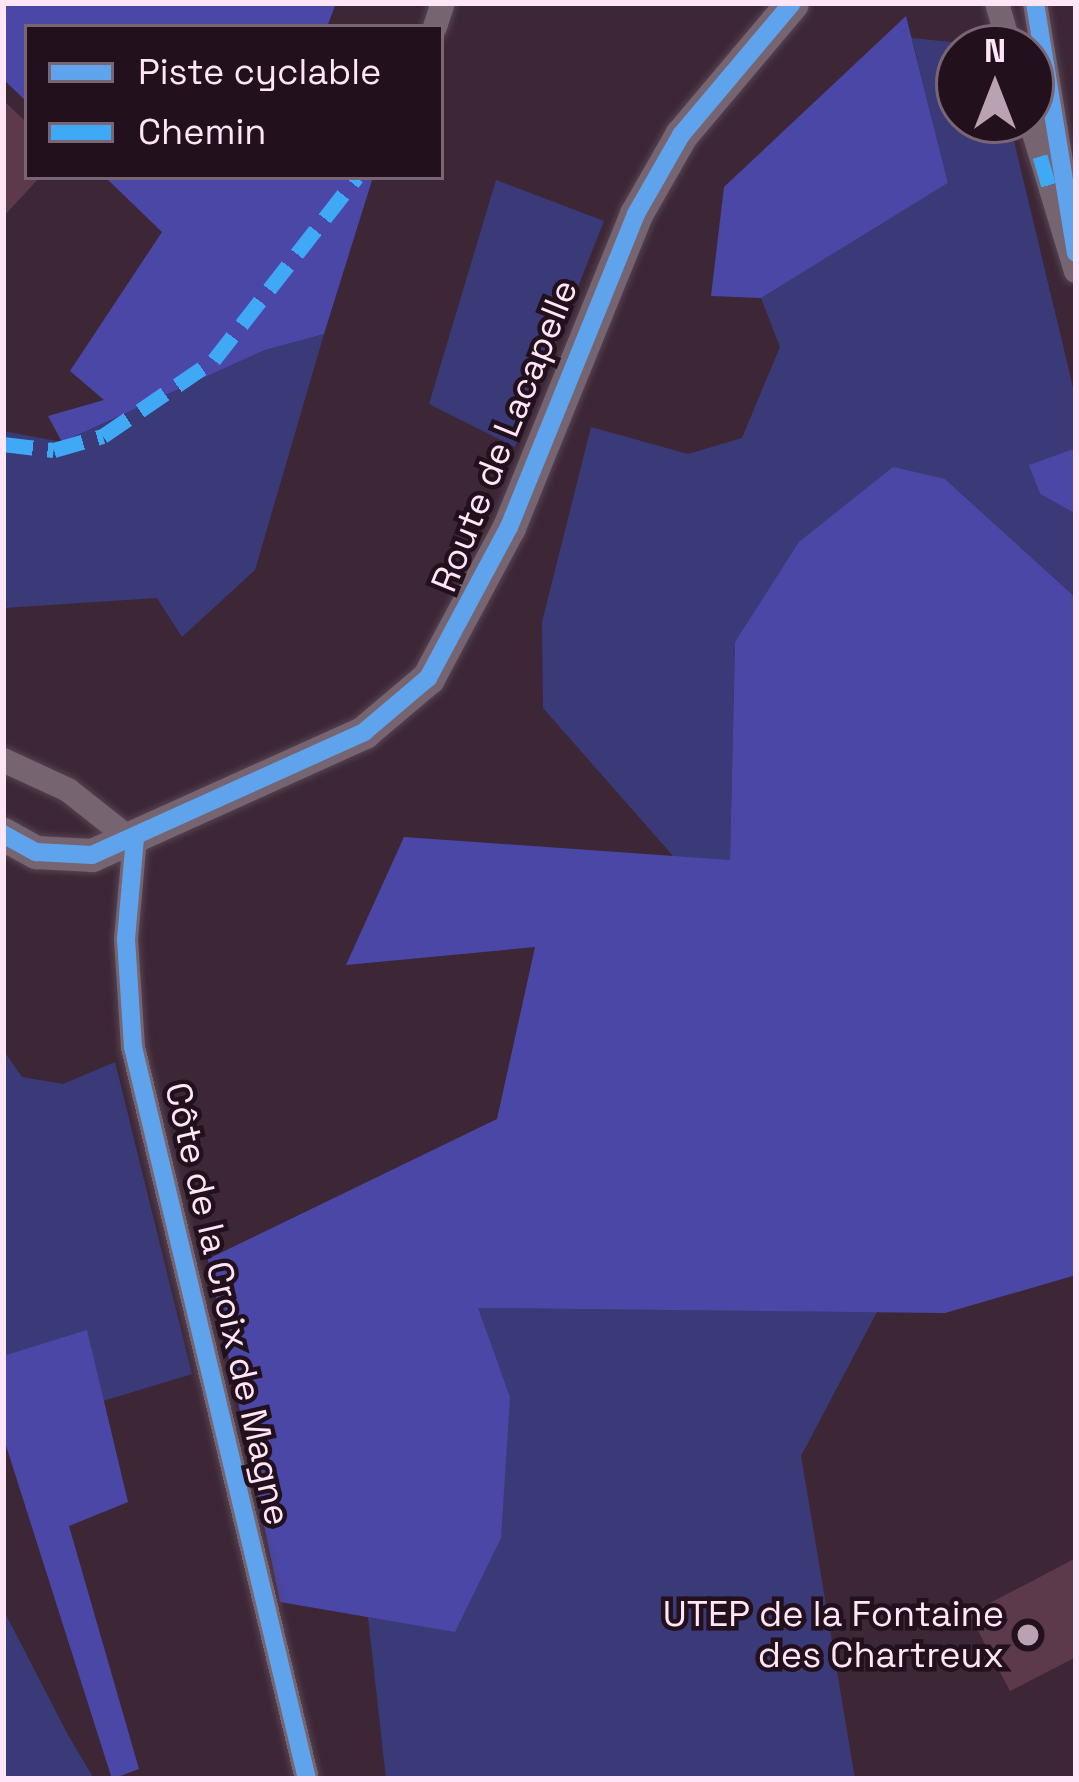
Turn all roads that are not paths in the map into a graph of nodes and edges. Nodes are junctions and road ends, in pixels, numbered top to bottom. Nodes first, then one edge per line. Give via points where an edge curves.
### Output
1 (792, 3) edge
2 (1035, 3) edge
3 (1037, 144) edge
4 (1076, 253) edge
5 (1076, 272) edge
6 (3, 760) edge
7 (85, 810) junction
8 (3, 834) edge
9 (132, 839) junction
10 (92, 855) junction
11 (307, 1779) edge

1 - 9 street, Route de Lacapelle via 678,139 636,214 501,545 428,678 364,732
2 - 4 street
3 - 5 street
6 - 7 street via 68,790
7 - 9 street
7 - 10 street
8 - 10 street via 36,852
9 - 10 street, Route de Lacapelle
9 - 11 street, Côte de la Croix de Magne via 125,939 133,1047

